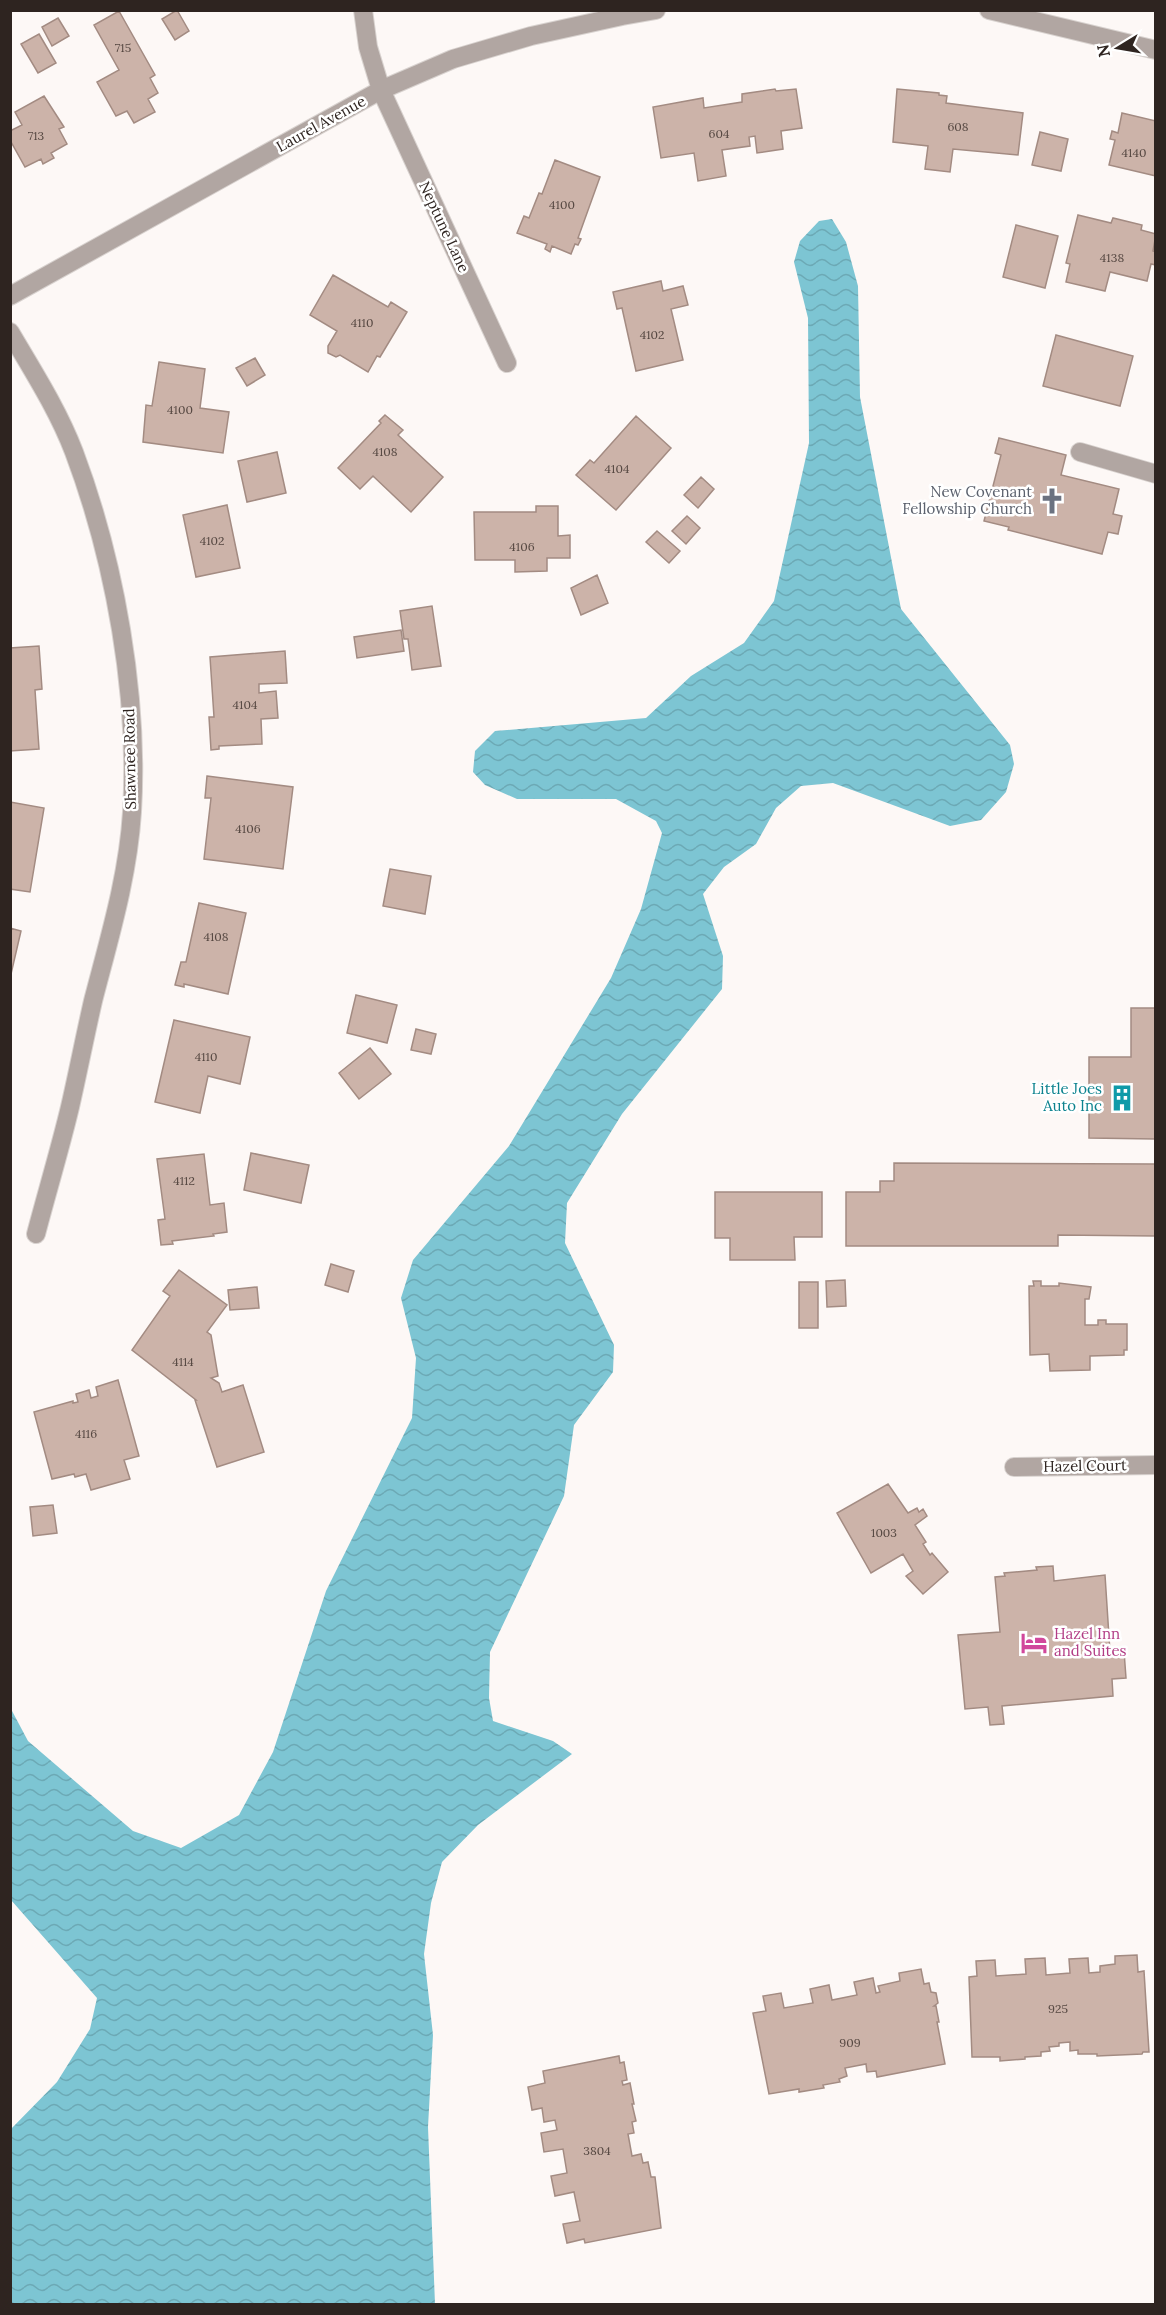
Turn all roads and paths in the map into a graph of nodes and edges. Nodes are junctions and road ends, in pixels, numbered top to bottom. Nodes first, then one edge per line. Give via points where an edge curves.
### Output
1 (363, 10) edge
2 (656, 10) edge
3 (989, 10) edge
4 (1155, 50) edge
5 (381, 90) junction
6 (10, 296) edge
7 (10, 332) edge
8 (507, 363) dead end
9 (1080, 452) dead end
10 (1155, 474) edge
11 (36, 1234) dead end
12 (1155, 1465) edge
13 (1014, 1467) dead end

1 - 5 street, Neptune Lane via 368,47
2 - 5 street, Laurel Avenue via 519,39 453,58
3 - 4 street
5 - 6 street, Laurel Avenue
5 - 8 street, Neptune Lane
7 - 11 street, Shawnee Road via 74,452 94,515 125,649 133,764 132,815 118,909
9 - 10 street
12 - 13 street, Hazel Court

